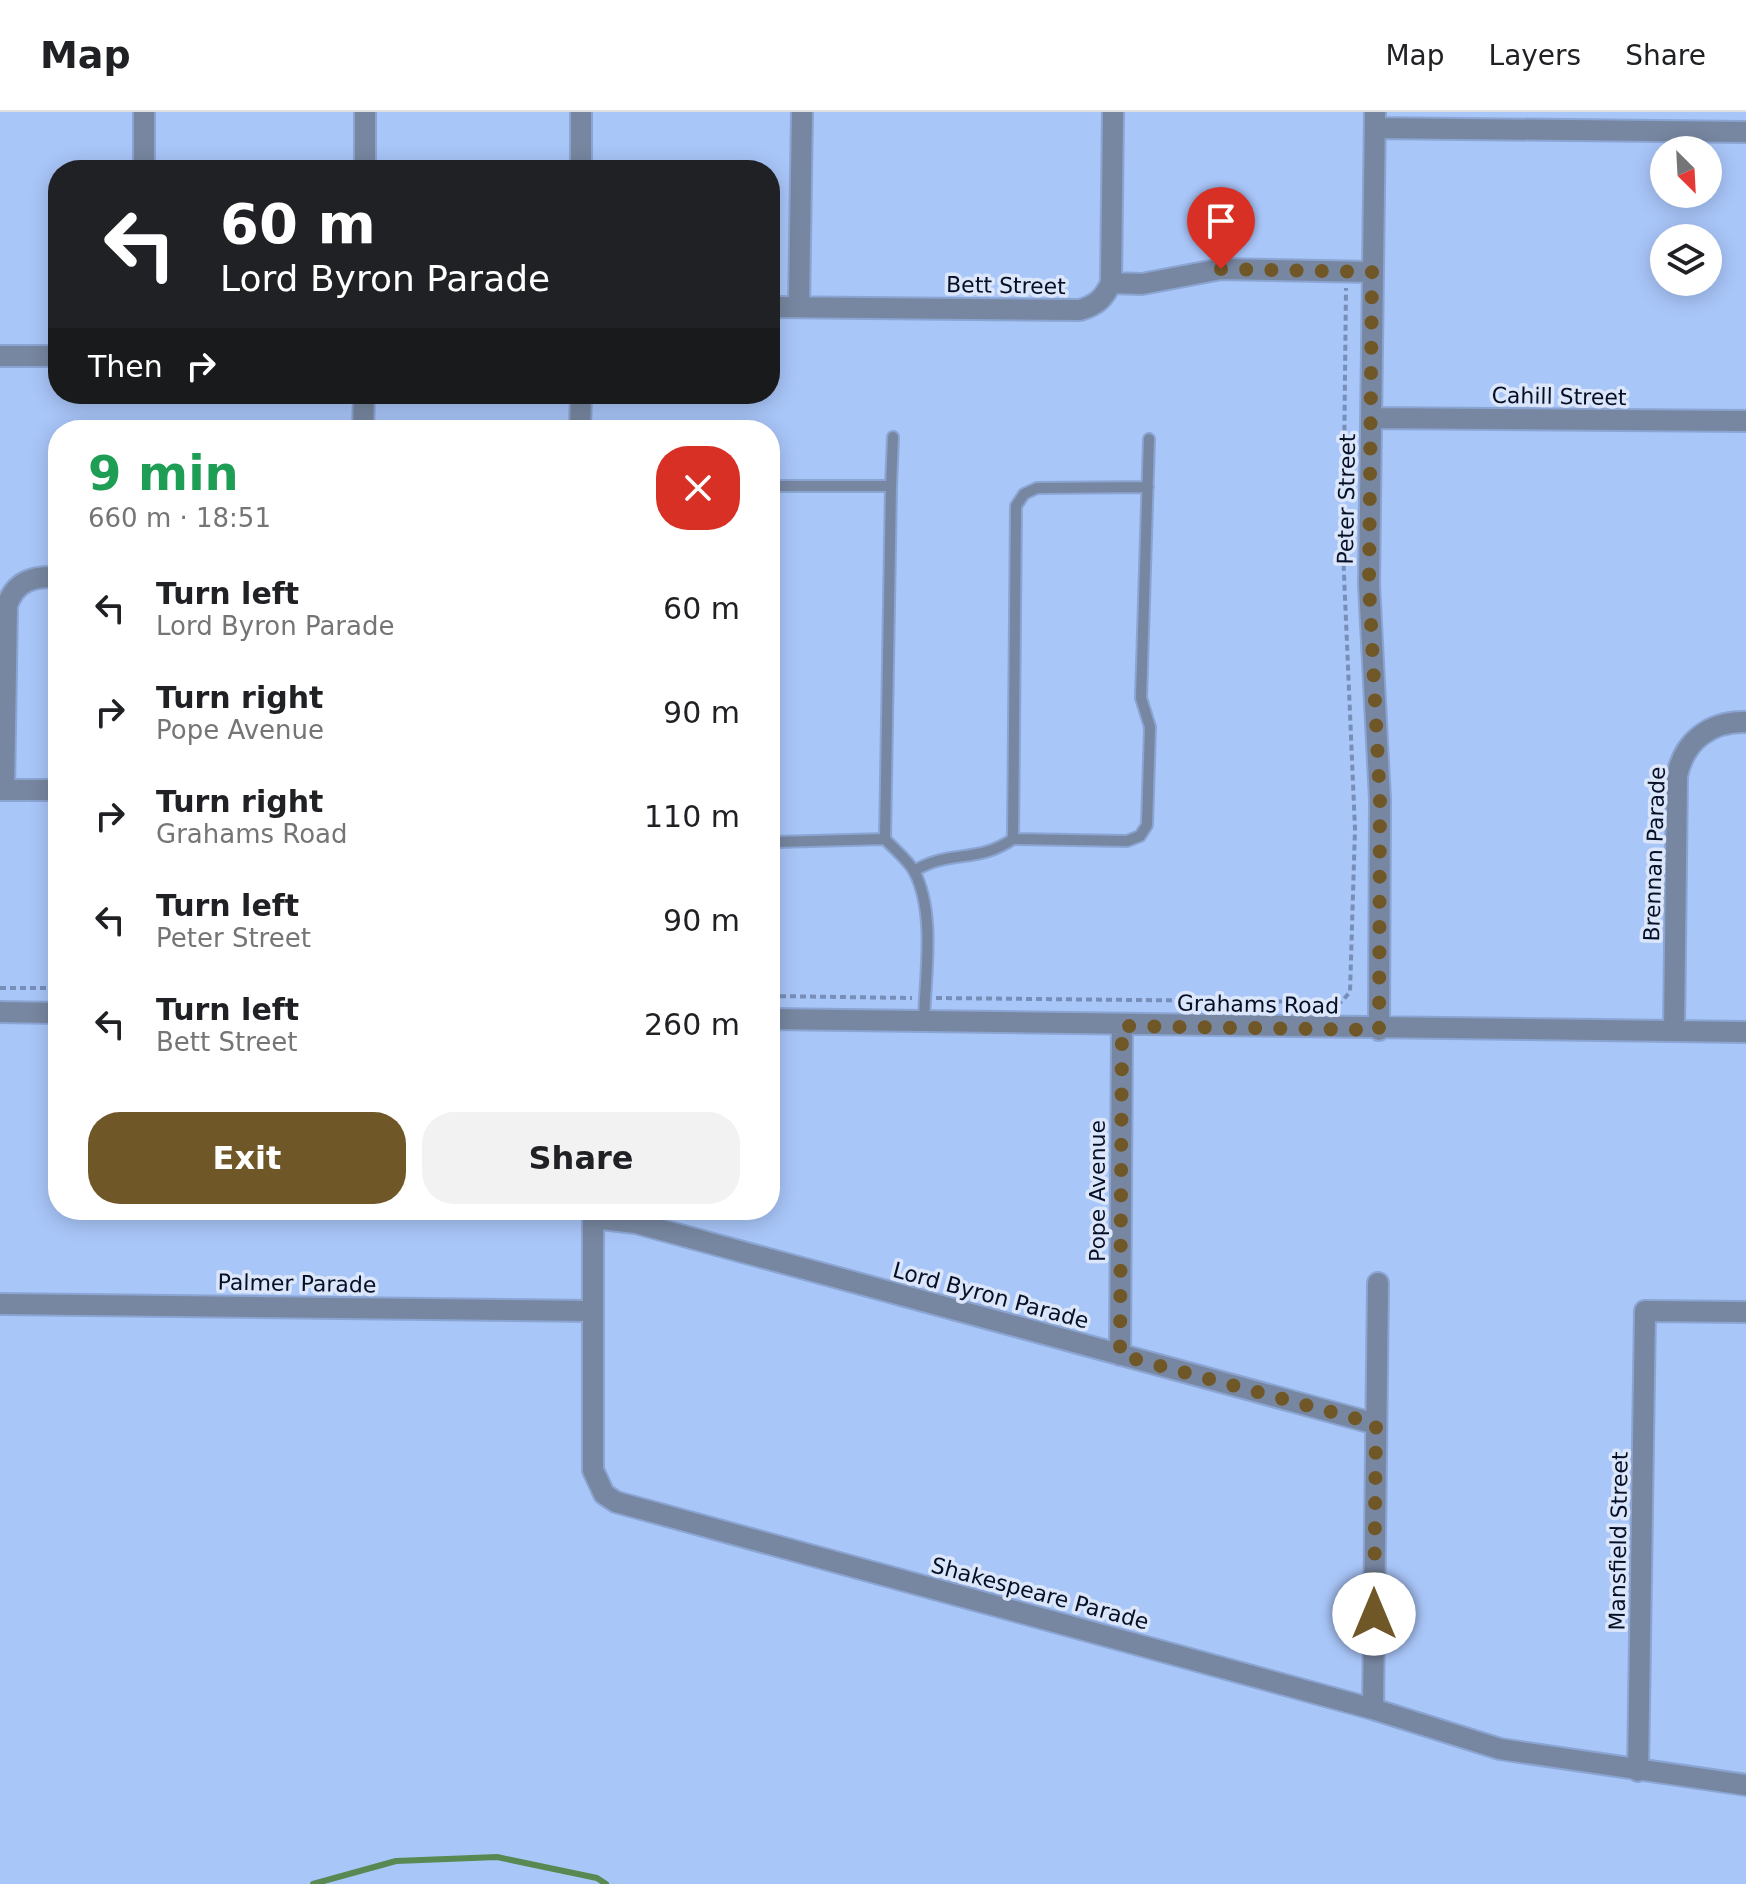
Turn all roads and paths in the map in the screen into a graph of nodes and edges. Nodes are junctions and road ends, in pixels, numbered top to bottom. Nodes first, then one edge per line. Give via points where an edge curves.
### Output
1 (144, 112) edge
2 (365, 112) edge
3 (581, 112) edge
4 (802, 112) edge
5 (1113, 112) edge
6 (1375, 120) edge
7 (1746, 132) edge
8 (144, 160) edge
9 (365, 160) edge
10 (581, 160) edge
11 (1372, 272) junction
12 (1111, 283) junction
13 (1346, 286) dead end
14 (780, 307) edge
15 (799, 307) junction
16 (0, 356) edge
17 (48, 356) edge
18 (1372, 418) junction
19 (1746, 421) edge
20 (893, 437) dead end
21 (1149, 439) dead end
22 (780, 486) edge
23 (891, 486) junction
24 (1148, 487) junction
25 (48, 578) edge
26 (1746, 722) edge
27 (2, 790) edge
28 (48, 790) edge
29 (885, 839) junction
30 (1013, 839) junction
31 (780, 842) edge
32 (914, 871) junction
33 (0, 988) edge
34 (48, 988) edge
35 (780, 996) edge
36 (924, 998) junction
37 (0, 1012) edge
38 (48, 1013) edge
39 (780, 1019) edge
40 (924, 1021) junction
41 (1122, 1026) junction
42 (1379, 1030) junction
43 (1674, 1031) junction
44 (1746, 1032) edge
45 (593, 1220) edge
46 (622, 1220) edge
47 (1378, 1283) dead end
48 (0, 1304) edge
49 (593, 1311) junction
50 (1746, 1312) edge
51 (1120, 1355) junction
52 (1376, 1424) junction
53 (1373, 1709) junction
54 (1638, 1771) junction
55 (1746, 1785) edge

1 - 8 street
2 - 9 street
3 - 10 street
4 - 15 street
5 - 12 street
6 - 7 street
6 - 11 street, Peter Street
11 - 12 street via 1221,269 1142,284
11 - 18 street, Peter Street
12 - 15 street, Bett Street via 1094,306 1080,310
13 - 36 path via 1343,551 1355,829 1350,992 1341,1002
14 - 15 street, Bett Street
16 - 17 street
18 - 19 street, Cahill Street
18 - 42 street, Peter Street via 1369,584 1380,800
20 - 23 lane
21 - 24 lane
22 - 23 lane
23 - 29 lane
24 - 30 lane via 1037,488 1016,506
24 - 30 lane via 1141,698 1150,727 1147,825 1140,836 1127,841
25 - 27 street via 17,586 7,605
26 - 43 street, Brennan Parade via 1711,728 1681,757
27 - 28 street
29 - 31 lane
29 - 32 lane
30 - 32 lane via 981,856 944,857
32 - 36 lane via 926,931
33 - 34 path
35 - 36 path
36 - 40 lane
37 - 38 street
39 - 40 street, Grahams Road
40 - 41 street, Grahams Road
41 - 42 street, Grahams Road
41 - 51 street, Pope Avenue
42 - 43 street, Grahams Road
43 - 44 street, Grahams Road
45 - 49 street, Shakespeare Parade
46 - 51 street, Lord Byron Parade
47 - 52 street
48 - 49 street, Palmer Parade
49 - 53 street, Shakespeare Parade via 593,1470 604,1494 616,1502
50 - 54 street, Mansfield Street via 1645,1311
51 - 52 street, Lord Byron Parade
52 - 53 street
53 - 54 street, Shakespeare Parade via 1500,1749
54 - 55 street, Shakespeare Parade

